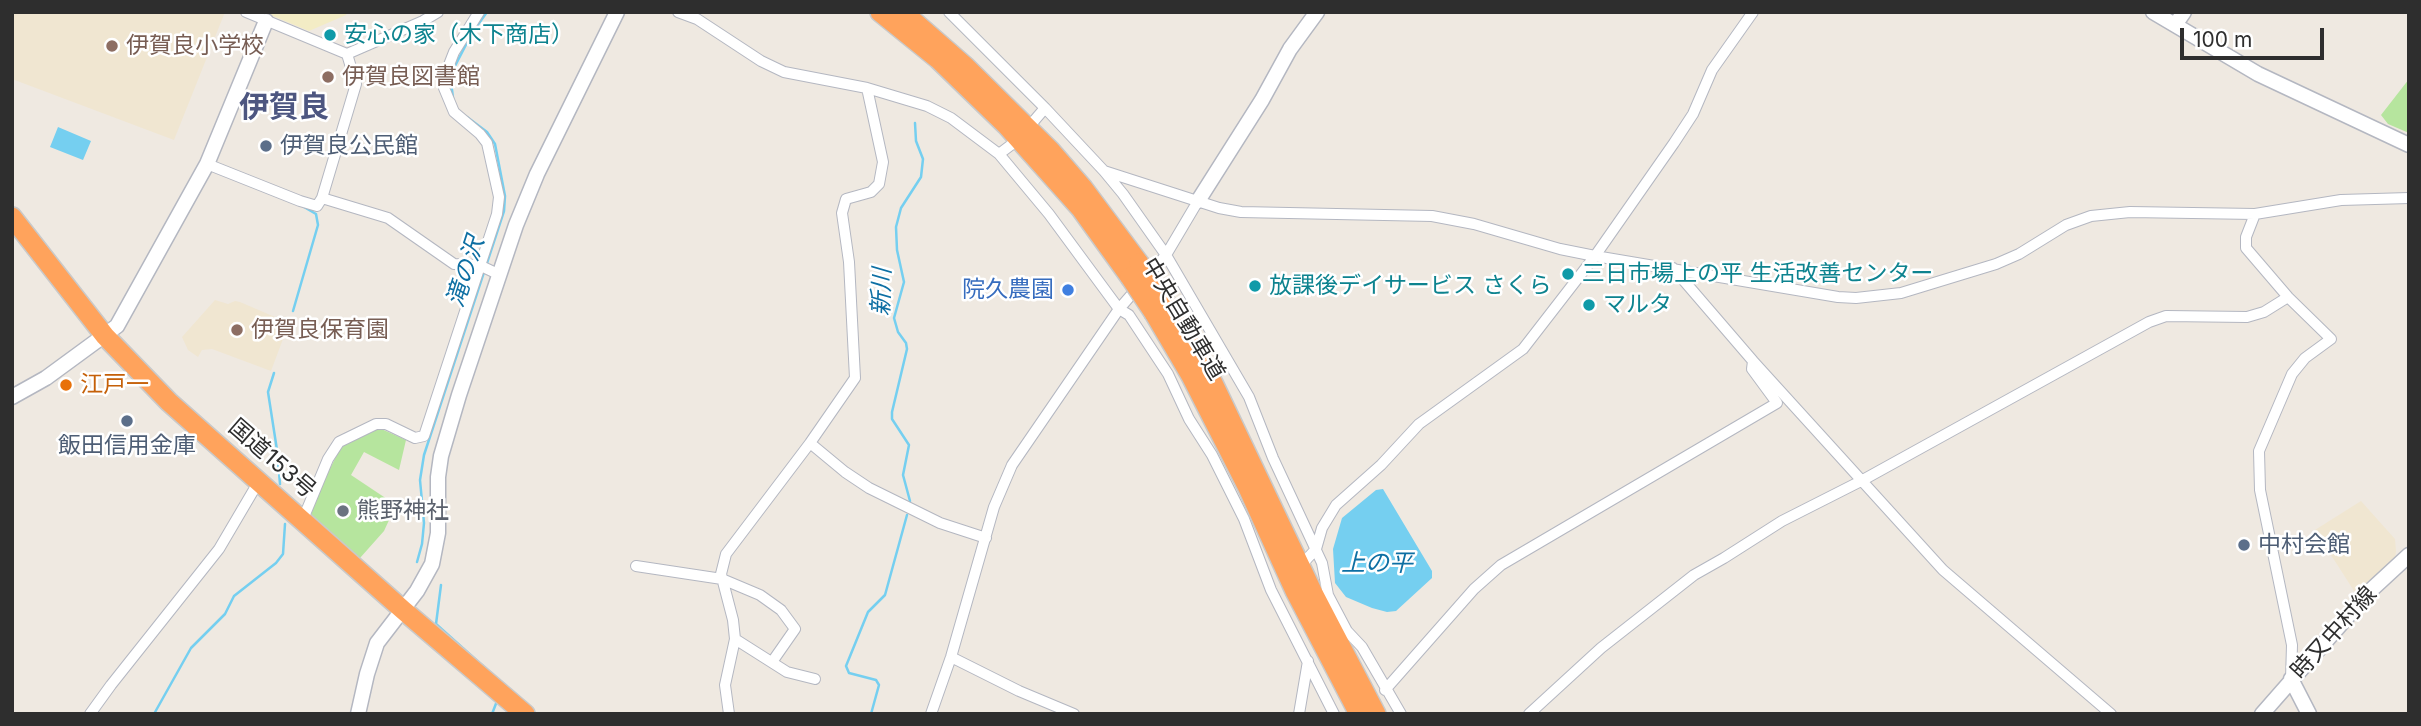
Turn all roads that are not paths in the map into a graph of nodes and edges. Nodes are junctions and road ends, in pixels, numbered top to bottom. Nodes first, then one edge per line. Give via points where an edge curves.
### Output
1 (246, 12) edge
2 (438, 12) edge
3 (479, 12) edge
4 (617, 12) edge
5 (678, 12) edge
6 (880, 12) edge
7 (903, 12) edge
8 (949, 12) edge
9 (1317, 12) edge
10 (1753, 12) edge
11 (2152, 12) edge
12 (2184, 12) edge
13 (266, 21) junction
14 (2175, 25) junction
15 (347, 54) junction
16 (867, 88) junction
17 (1045, 108) junction
18 (1033, 122) dead end
19 (1011, 145) dead end
20 (2409, 145) edge
21 (999, 154) junction
22 (207, 164) junction
23 (1104, 171) junction
24 (322, 198) junction
25 (2409, 198) edge
26 (1198, 201) junction
27 (2255, 214) junction
28 (12, 216) edge
29 (1166, 255) junction
30 (1595, 256) junction
31 (480, 266) junction
32 (1673, 268) junction
33 (1135, 270) junction
34 (497, 273) junction
35 (2288, 297) junction
36 (1158, 306) junction
37 (1119, 309) junction
38 (105, 336) junction
39 (1753, 361) junction
40 (12, 397) edge
41 (810, 443) junction
42 (259, 480) junction
43 (1861, 481) junction
44 (303, 519) junction
45 (986, 538) junction
46 (1316, 549) junction
47 (2409, 555) edge
48 (1305, 561) dead end
49 (636, 566) dead end
50 (722, 579) junction
51 (1281, 583) dead end
52 (1271, 590) junction
53 (403, 610) junction
54 (735, 639) junction
55 (951, 657) junction
56 (1308, 660) junction
57 (772, 662) junction
58 (815, 679) dead end
59 (2291, 679) junction
60 (1385, 690) junction
61 (90, 714) edge
62 (358, 714) edge
63 (525, 714) edge
64 (729, 714) edge
65 (931, 714) edge
66 (1074, 714) edge
67 (1299, 714) edge
68 (1334, 714) edge
69 (1359, 714) edge
70 (1376, 714) edge
71 (1401, 714) edge
72 (1529, 714) edge
73 (2111, 714) edge
74 (2262, 714) edge
75 (2309, 714) edge

1 - 13 street
2 - 15 street
3 - 31 street via 454,52 444,88 454,113 487,144 497,183 497,214
4 - 34 street via 537,174
5 - 16 street via 784,72
6 - 33 highway, 中央自動車道 via 938,59 1006,125
7 - 33 highway, 中央自動車道 via 1050,150 1120,236
8 - 17 street
9 - 26 street
10 - 30 street via 1712,70 1675,143
11 - 14 street
12 - 14 street
13 - 15 street
13 - 22 street
14 - 20 street via 2267,79
15 - 24 street via 356,83
16 - 21 street via 927,106
16 - 41 street via 883,162 879,184 846,199 842,213 855,378
17 - 18 street
17 - 23 street
19 - 21 street
21 - 37 street
22 - 24 street via 300,201 317,206
22 - 38 street via 117,326
23 - 26 street
23 - 29 street
24 - 31 street via 388,218 454,264
25 - 27 street via 2341,200
26 - 29 street
26 - 30 street via 1241,212 1432,216
27 - 32 street via 2130,212 2091,216 1996,264 1885,296 1838,297
27 - 35 street via 2245,237 2246,248
28 - 38 highway, 国道153号
29 - 37 street
29 - 46 street via 1249,397
30 - 32 street
30 - 46 street via 1523,349 1419,424 1336,505
31 - 34 street
31 - 44 street via 424,436 415,438 376,424 339,442
32 - 39 street
33 - 36 highway, 中央自動車道, bridge
34 - 53 street via 441,456 432,564
35 - 43 street via 2248,317 2166,316 2149,322
35 - 59 street via 2331,339 2291,374 2259,451 2260,490 2292,645
36 - 69 highway, 中央自動車道
36 - 70 highway, 中央自動車道 via 1213,383
37 - 45 street via 1012,466
37 - 52 street via 1129,315 1168,374 1212,455 1244,519
38 - 40 street
38 - 42 highway, 国道153号 via 169,402
39 - 43 street
39 - 60 street via 1752,369 1777,403 1501,565
41 - 45 street via 888,499
41 - 50 street via 726,554
42 - 44 highway, 国道153号
42 - 61 street via 219,549
43 - 72 street via 1782,521 1694,575 1601,648
43 - 73 street via 1943,570
44 - 53 highway, 国道153号
45 - 55 street
46 - 48 street
46 - 60 street via 1328,595
47 - 59 street, 時又中村線 via 2370,590
49 - 50 street
50 - 54 street
50 - 57 street via 760,595 792,623 792,635
51 - 52 street
52 - 56 street
53 - 62 street via 377,643
53 - 63 highway, 国道153号
54 - 57 street
54 - 64 street via 725,685
55 - 65 street
55 - 66 street
56 - 67 street
56 - 68 street
57 - 58 street via 787,672
59 - 74 street, 時又中村線
59 - 75 street
60 - 71 street

